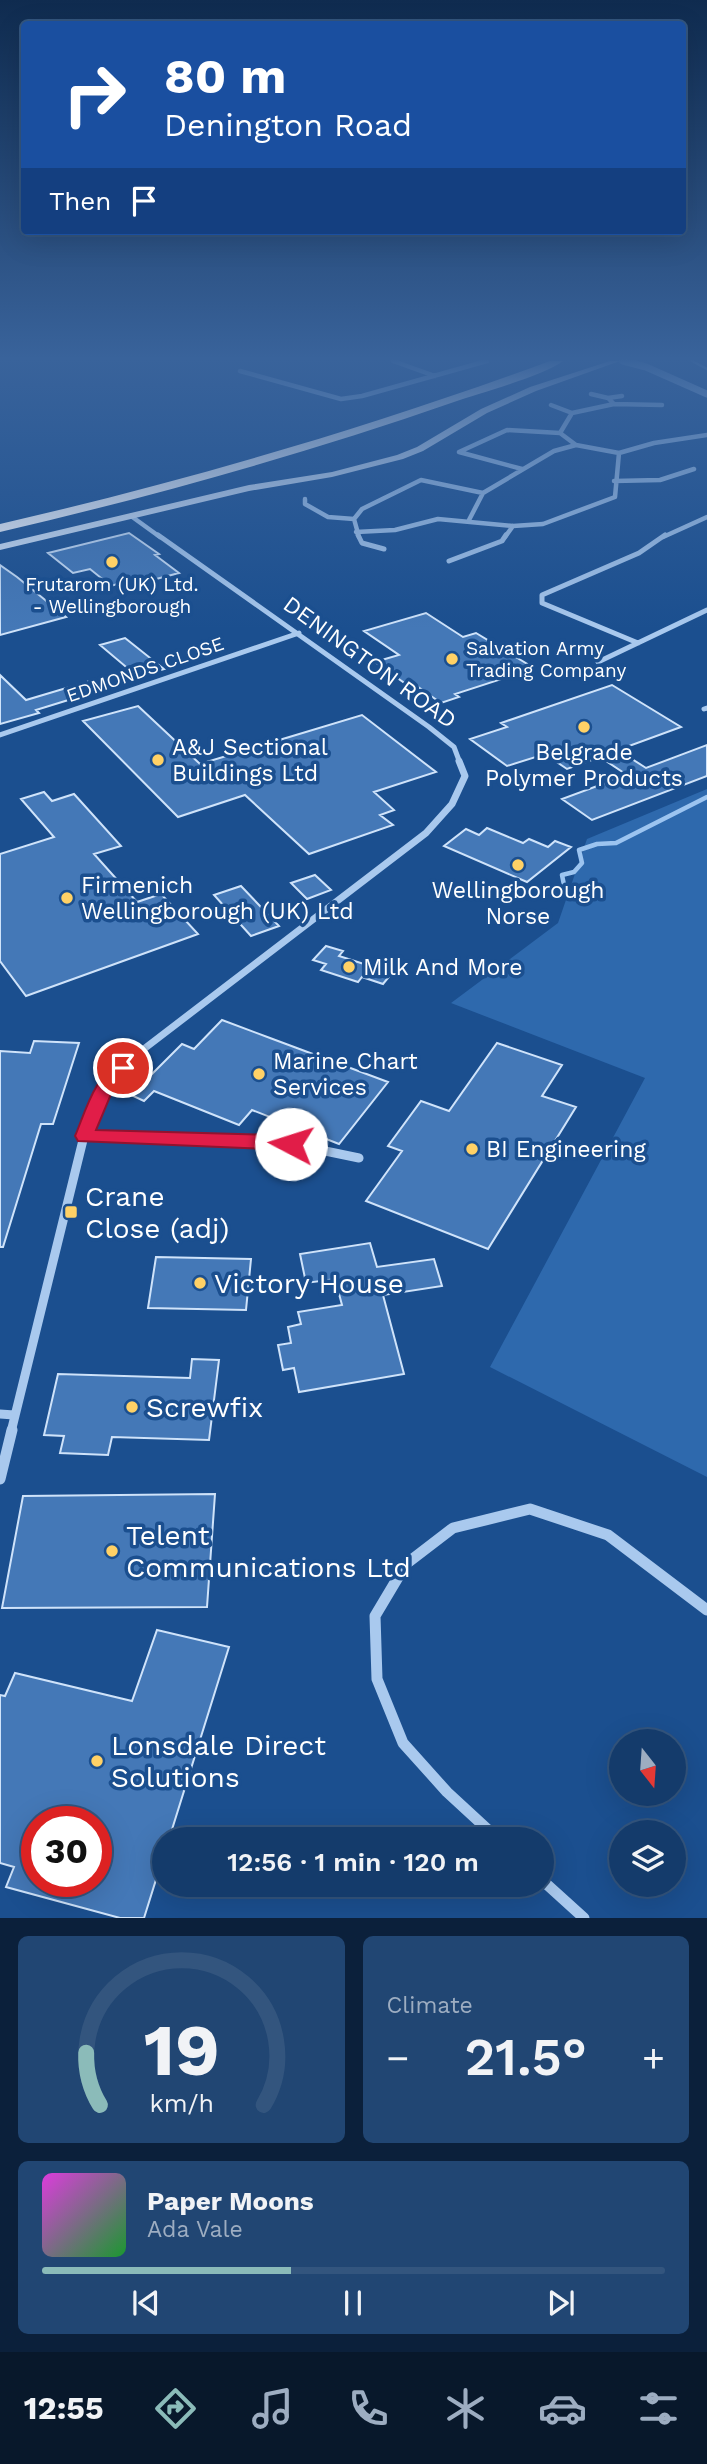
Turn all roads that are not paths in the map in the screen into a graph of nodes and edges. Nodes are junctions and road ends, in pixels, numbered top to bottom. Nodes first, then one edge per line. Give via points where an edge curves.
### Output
1 (273, 451) edge
2 (297, 451) edge
3 (416, 451) edge
4 (462, 451) edge
5 (556, 451) edge
6 (606, 451) edge
7 (628, 451) edge
8 (619, 453) junction
9 (522, 469) junction
10 (694, 469) dead end
11 (202, 472) junction
12 (614, 481) junction
13 (177, 486) junction
14 (483, 493) junction
15 (305, 499) dead end
16 (0, 516) edge
17 (131, 516) junction
18 (707, 517) edge
19 (354, 519) junction
20 (469, 520) junction
21 (0, 522) edge
22 (513, 526) junction
23 (0, 528) edge
24 (356, 532) junction
25 (0, 534) edge
26 (0, 547) edge
27 (384, 549) dead end
28 (449, 561) dead end
29 (707, 610) edge
30 (299, 633) junction
31 (638, 643) junction
32 (598, 662) dead end
33 (0, 734) edge
34 (84, 1136) junction
35 (359, 1158) dead end
36 (0, 1414) edge
37 (14, 1415) junction
38 (0, 1479) edge
39 (707, 1609) edge
40 (485, 1827) edge
41 (554, 1891) edge
42 (584, 1918) edge

1 - 11 highway
2 - 13 highway
3 - 17 main road via 332,474
4 - 9 street via 459,452
5 - 9 street
6 - 8 street
7 - 8 street
8 - 12 street via 621,465
9 - 14 street
10 - 12 street via 660,480
11 - 16 highway
11 - 21 highway
12 - 22 street via 615,497 542,524
13 - 23 highway
13 - 25 highway
14 - 19 street via 421,480 362,509
14 - 20 street
15 - 19 street via 317,515
17 - 26 main road
17 - 30 street, DENINGTON ROAD
18 - 31 street via 542,595 541,603
19 - 24 street
20 - 22 street
20 - 24 street via 438,519 395,530
22 - 28 street via 502,541
24 - 27 street via 362,543
29 - 31 street
30 - 33 street, EDMONDS CLOSE
30 - 34 street, DENINGTON ROAD via 454,747 464,776 452,804 426,833 139,1052 107,1084
31 - 32 street
34 - 35 street via 277,1141
34 - 37 street, DENINGTON ROAD
36 - 37 street
37 - 38 street, DENINGTON ROAD
39 - 40 street via 608,1535 530,1509 453,1528 406,1564 375,1616 377,1679 403,1744
41 - 42 street

